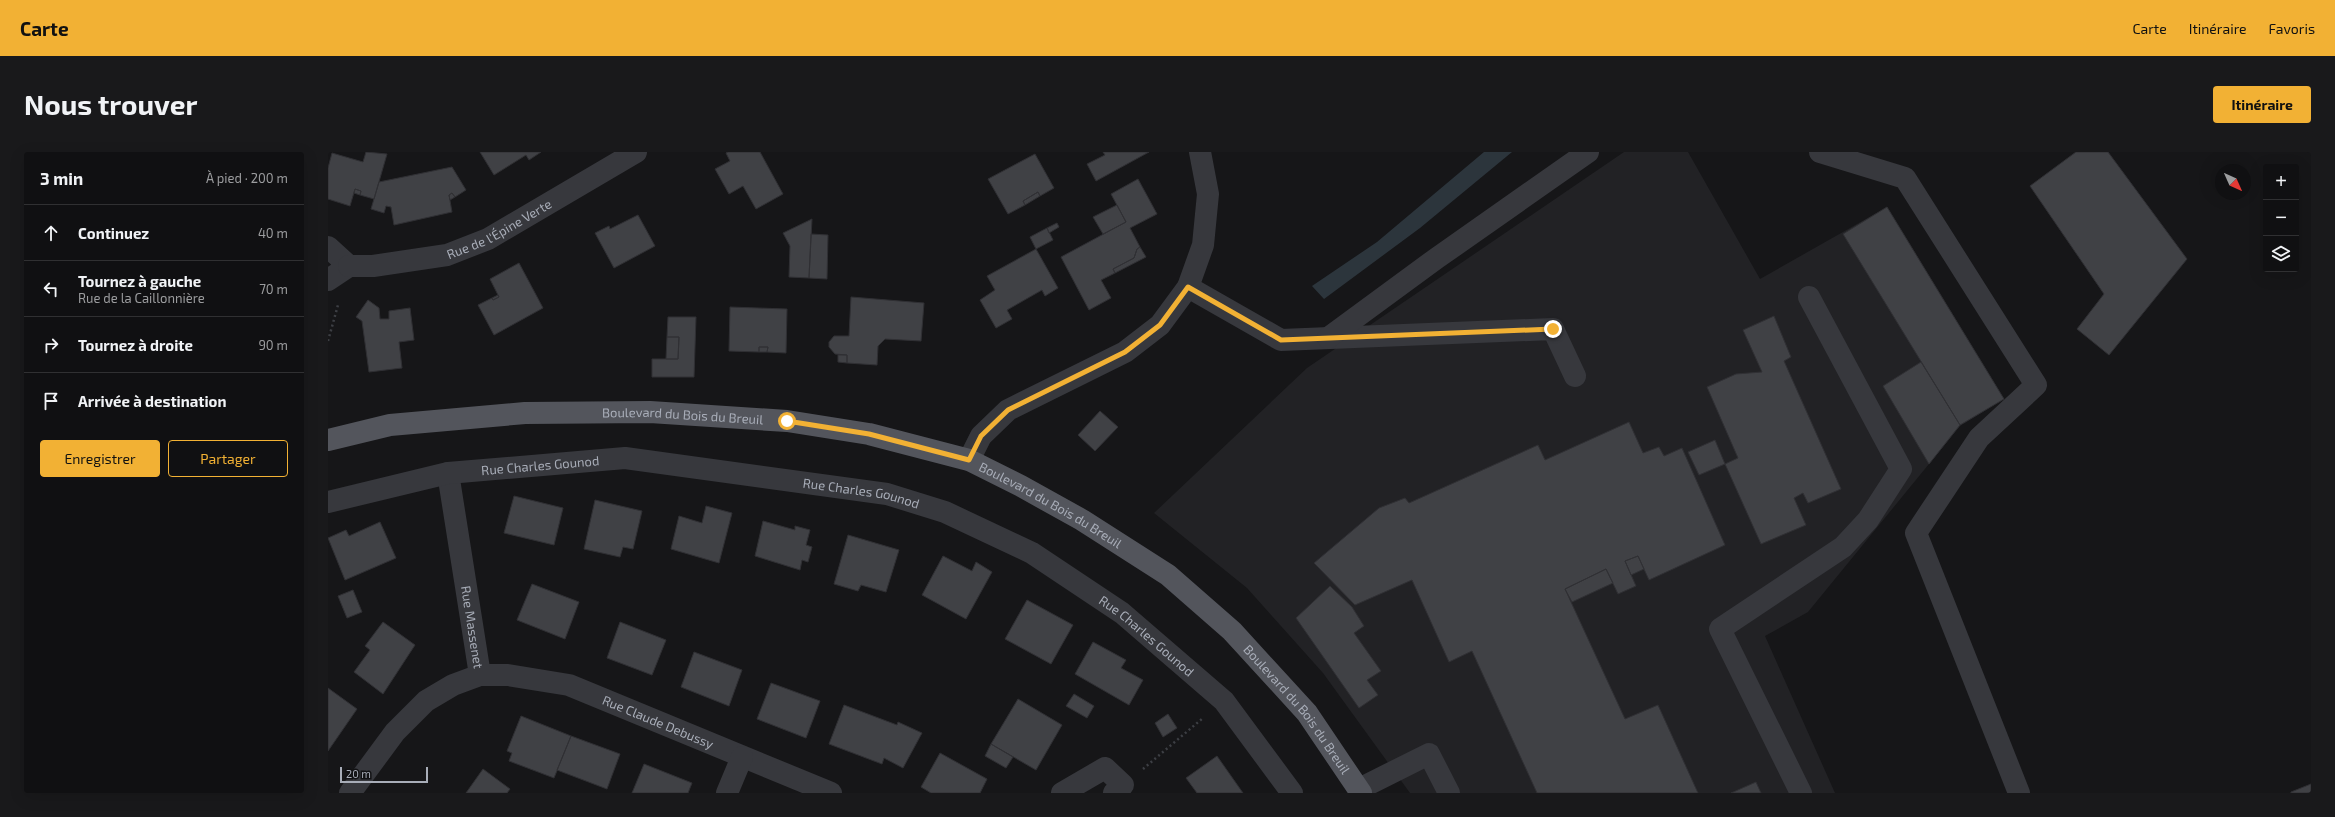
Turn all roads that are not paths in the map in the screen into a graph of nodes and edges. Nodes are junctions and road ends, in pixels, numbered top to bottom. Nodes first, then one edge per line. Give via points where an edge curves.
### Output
1 (636, 152) edge
2 (1200, 152) edge
3 (1588, 152) edge
4 (1820, 152) edge
5 (328, 247) edge
6 (349, 266) junction
7 (328, 280) edge
8 (1188, 287) junction
9 (1809, 297) dead end
10 (1328, 338) junction
11 (1575, 376) dead end
12 (328, 440) edge
13 (969, 460) junction
14 (448, 473) junction
15 (328, 502) edge
16 (480, 675) junction
17 (742, 757) junction
18 (1118, 789) edge
19 (1360, 791) edge
20 (350, 793) edge
21 (727, 793) edge
22 (831, 793) edge
23 (1062, 793) edge
24 (1292, 793) edge
25 (1449, 793) edge
26 (1801, 793) edge
27 (2019, 793) edge

1 - 6 street, Rue de l'Épine Verte via 544,208 481,241 447,255 373,266
2 - 8 street via 1208,194 1203,245
3 - 10 street
4 - 27 street via 1905,178 2036,385 1979,438 1916,533
5 - 6 street
6 - 7 street
8 - 10 street via 1281,340
8 - 13 street via 1160,325 1125,352 1008,410 981,436
9 - 26 street via 1901,469 1868,520 1843,547 1720,629
10 - 11 street via 1553,329
12 - 13 main road, Boulevard du Bois du Breuil via 390,425 518,413 650,412 787,421 869,434
13 - 19 main road, Boulevard du Bois du Breuil via 1082,520 1168,575 1232,631 1301,708
14 - 15 street, Rue Charles Gounod
14 - 16 street, Rue Massenet
14 - 24 street, Rue Charles Gounod via 625,458 887,494 945,512 1032,553 1122,613 1224,701
16 - 17 street, Rue Claude Debussy via 508,675 569,685
16 - 20 street, Rue Massenet via 453,685 426,701 395,732
17 - 21 street
17 - 22 street, Rue Claude Debussy
18 - 23 street via 1105,768
19 - 25 street via 1429,754

